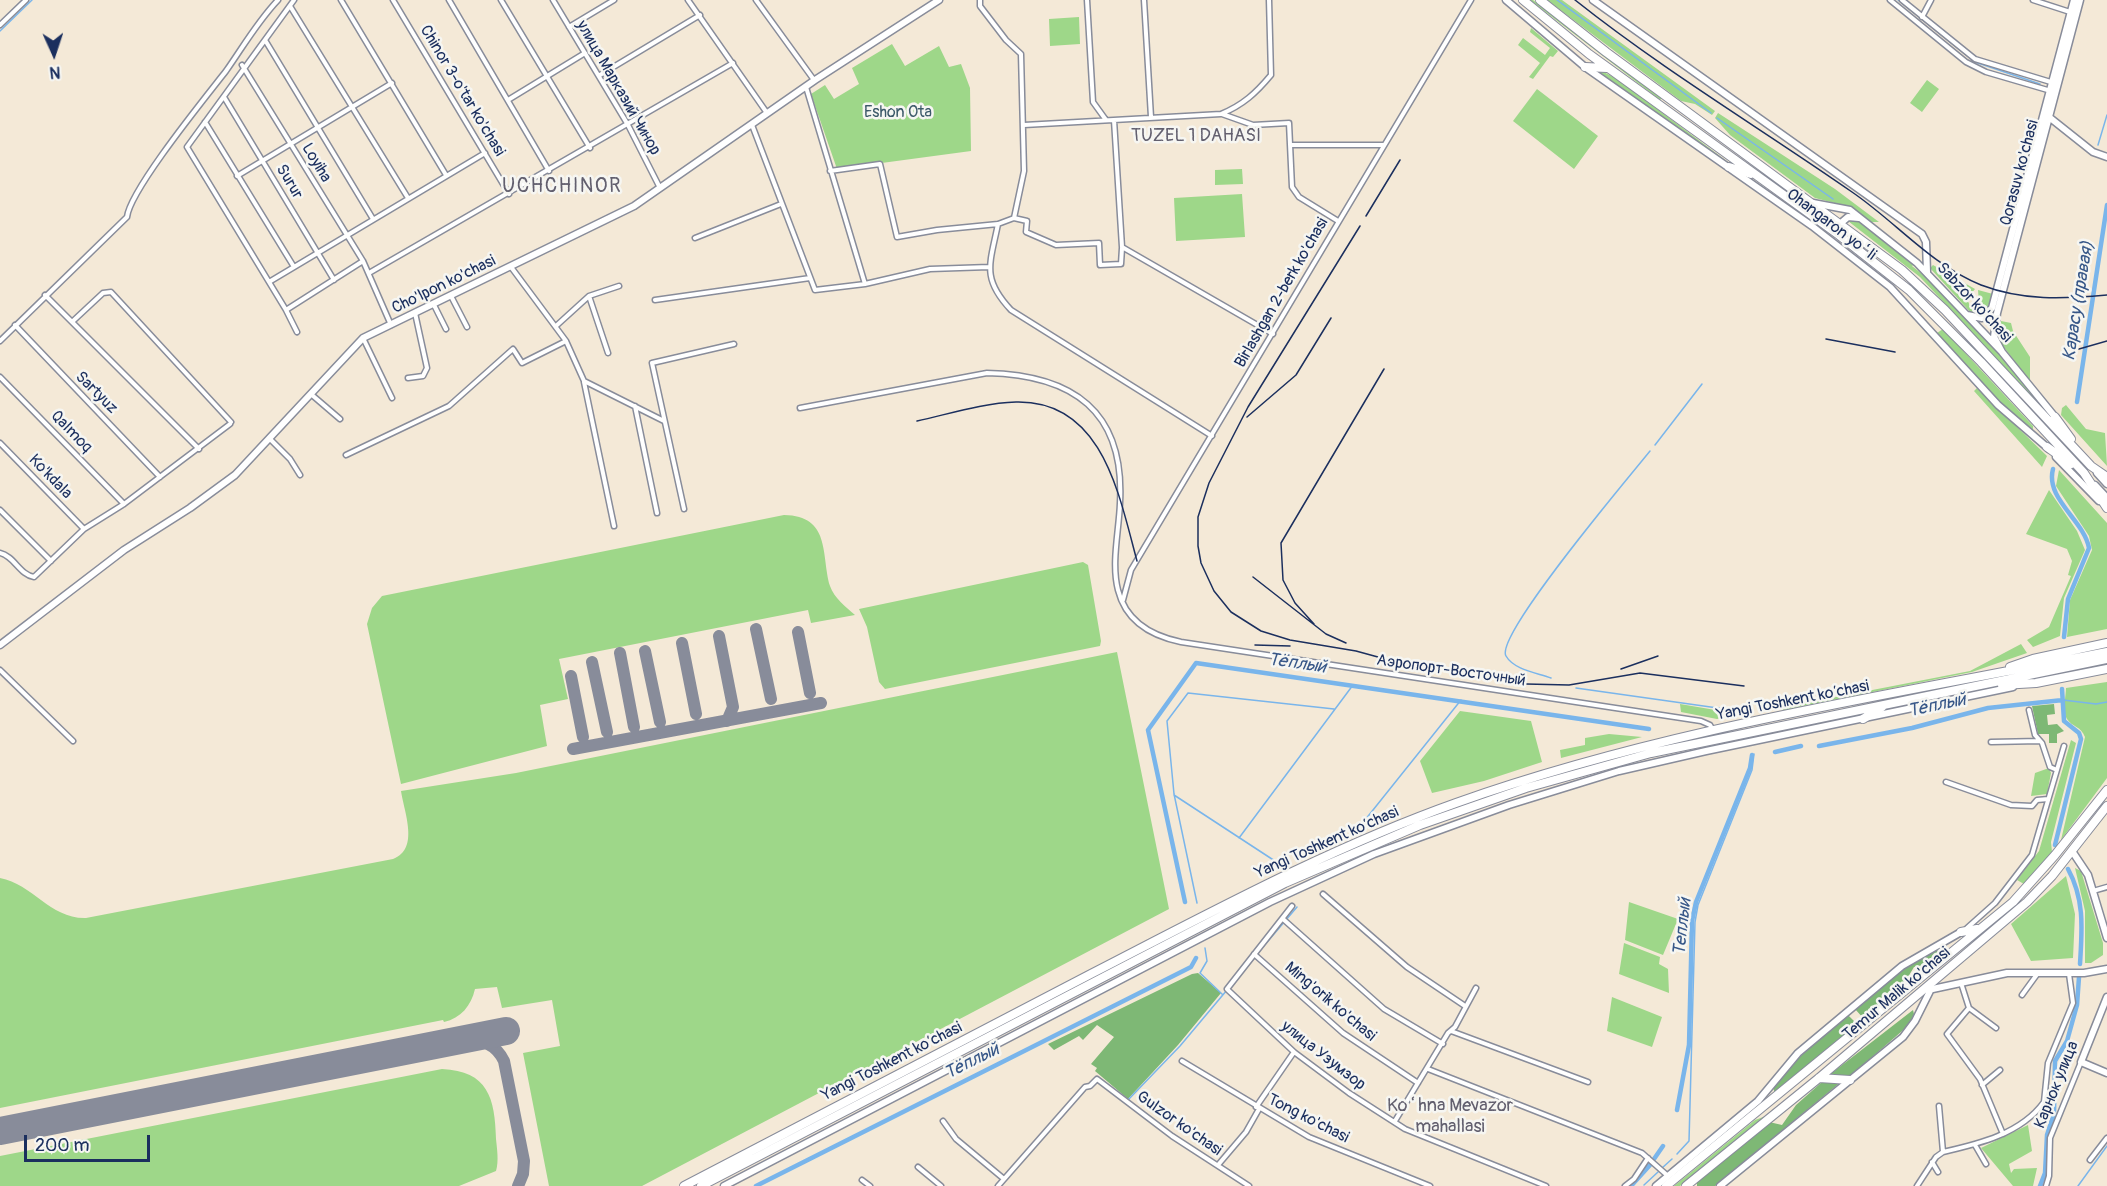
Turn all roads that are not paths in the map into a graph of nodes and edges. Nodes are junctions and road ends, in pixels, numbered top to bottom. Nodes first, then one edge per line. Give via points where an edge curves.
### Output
1 (26, 0) edge
2 (278, 0) edge
3 (294, 0) edge
4 (340, 0) edge
5 (393, 0) edge
6 (449, 0) edge
7 (501, 0) edge
8 (553, 0) edge
9 (614, 0) edge
10 (688, 0) edge
11 (756, 0) edge
12 (939, 0) edge
13 (980, 0) edge
14 (1087, 0) edge
15 (1144, 0) edge
16 (1269, 0) edge
17 (1471, 0) edge
18 (1506, 0) edge
19 (1523, 0) edge
20 (1540, 0) edge
21 (1593, 0) edge
22 (1891, 0) edge
23 (1902, 0) edge
24 (1931, 0) edge
25 (2033, 0) edge
26 (2074, 0) edge
27 (2080, 0) edge
28 (290, 6) junction
29 (2071, 12) junction
30 (700, 15) junction
31 (1922, 17) junction
32 (1926, 24) junction
33 (0, 25) edge
34 (569, 27) junction
35 (265, 39) junction
36 (585, 53) junction
37 (733, 63) junction
38 (243, 67) junction
39 (1585, 67) junction
40 (1608, 68) junction
41 (600, 75) junction
42 (548, 77) junction
43 (814, 80) junction
44 (392, 82) junction
45 (2055, 84) junction
46 (806, 86) junction
47 (2053, 92) junction
48 (1664, 94) junction
49 (224, 97) junction
50 (508, 100) junction
51 (352, 107) junction
52 (1662, 107) junction
53 (767, 113) junction
54 (1221, 114) junction
55 (1151, 117) junction
56 (2049, 117) junction
57 (1106, 120) junction
58 (1114, 120) junction
59 (204, 122) junction
60 (628, 125) junction
61 (753, 125) junction
62 (1024, 125) junction
63 (318, 127) junction
64 (290, 144) junction
65 (1291, 145) junction
66 (1384, 145) junction
67 (590, 148) junction
68 (485, 153) junction
69 (2107, 155) edge
70 (262, 161) junction
71 (1730, 167) junction
72 (549, 171) junction
73 (830, 171) junction
74 (446, 175) junction
75 (237, 176) junction
76 (1759, 177) junction
77 (660, 189) junction
78 (509, 194) junction
79 (408, 198) junction
80 (1813, 203) junction
81 (781, 204) junction
82 (1014, 218) junction
83 (373, 219) junction
84 (1863, 219) junction
85 (1338, 221) junction
86 (1841, 223) junction
87 (998, 224) junction
88 (1839, 235) junction
89 (345, 236) junction
90 (694, 238) dead end
91 (1122, 247) junction
92 (318, 252) junction
93 (363, 261) junction
94 (294, 267) junction
95 (511, 267) junction
96 (989, 267) junction
97 (1927, 272) junction
98 (369, 273) junction
99 (810, 278) junction
100 (334, 280) junction
101 (269, 282) junction
102 (865, 284) junction
103 (619, 286) dead end
104 (45, 295) junction
105 (451, 296) junction
106 (589, 296) junction
107 (655, 300) dead end
108 (434, 305) junction
109 (286, 310) junction
110 (415, 314) junction
111 (1967, 315) junction
112 (73, 321) junction
113 (15, 325) junction
114 (392, 325) junction
115 (556, 326) junction
116 (467, 327) dead end
117 (446, 329) dead end
118 (297, 332) dead end
119 (1273, 334) junction
120 (363, 338) junction
121 (0, 340) edge
122 (566, 341) junction
123 (734, 344) dead end
124 (2002, 352) junction
125 (608, 353) dead end
126 (0, 377) edge
127 (408, 378) dead end
128 (584, 381) junction
129 (312, 395) junction
130 (392, 398) dead end
131 (635, 406) junction
132 (800, 408) dead end
133 (2055, 417) joint
134 (340, 419) dead end
135 (664, 421) junction
136 (1212, 436) junction
137 (270, 440) junction
138 (0, 442) edge
139 (2046, 447) junction
140 (199, 449) junction
141 (346, 455) dead end
142 (2091, 466) junction
143 (2084, 474) junction
144 (300, 475) dead end
145 (160, 477) junction
146 (2107, 477) edge
147 (2107, 484) edge
148 (2107, 498) edge
149 (124, 504) junction
150 (2107, 508) edge
151 (684, 509) dead end
152 (0, 510) edge
153 (657, 513) dead end
154 (614, 526) dead end
155 (84, 529) junction
156 (0, 553) edge
157 (51, 561) junction
158 (1123, 602) junction
159 (0, 645) edge
160 (2106, 646) edge
161 (2107, 659) edge
162 (2107, 669) edge
163 (0, 670) edge
164 (2034, 674) junction
165 (1969, 683) junction
166 (1887, 704) junction
167 (2029, 710) dead end
168 (1863, 719) junction
169 (1713, 731) junction
170 (73, 741) dead end
171 (2041, 741) junction
172 (1991, 742) dead end
173 (2064, 746) dead end
174 (2057, 770) junction
175 (1946, 782) dead end
176 (2107, 790) edge
177 (2048, 799) junction
178 (2106, 811) edge
179 (2070, 854) junction
180 (2107, 887) edge
181 (2093, 891) junction
182 (1323, 894) dead end
183 (1292, 906) dead end
184 (1284, 921) junction
185 (1982, 928) junction
186 (1962, 932) junction
187 (2107, 938) edge
188 (1256, 956) junction
189 (2107, 969) edge
190 (2038, 972) junction
191 (2072, 973) junction
192 (1920, 979) junction
193 (1961, 982) junction
194 (1476, 988) dead end
195 (1928, 989) junction
196 (2022, 995) dead end
197 (2107, 997) edge
198 (1465, 1006) junction
199 (1969, 1008) junction
200 (1996, 1028) dead end
201 (1451, 1030) junction
202 (1443, 1044) junction
203 (1294, 1052) junction
204 (1182, 1061) dead end
205 (2081, 1062) junction
206 (1428, 1069) junction
207 (2000, 1070) dead end
208 (2107, 1073) edge
209 (1819, 1078) junction
210 (1850, 1080) junction
211 (1588, 1082) dead end
212 (1418, 1083) junction
213 (1982, 1085) junction
214 (1770, 1101) junction
215 (1939, 1106) dead end
216 (1258, 1108) junction
217 (1780, 1110) junction
218 (943, 1121) dead end
219 (1395, 1121) junction
220 (2003, 1134) junction
221 (2107, 1138) edge
222 (1712, 1140) junction
223 (1723, 1140) junction
224 (1975, 1145) junction
225 (1942, 1152) junction
226 (1648, 1158) junction
227 (2090, 1160) dead end
228 (1932, 1162) junction
229 (1986, 1164) dead end
230 (1218, 1166) junction
231 (918, 1167) dead end
232 (1938, 1172) dead end
233 (1668, 1176) junction
234 (1004, 1179) junction
235 (862, 1180) dead end
236 (1660, 1185) edge
237 (684, 1186) edge
238 (701, 1186) edge
239 (724, 1186) edge
240 (870, 1186) edge
241 (941, 1186) edge
242 (998, 1186) edge
243 (1249, 1186) edge
244 (1430, 1186) edge
245 (1546, 1186) edge
246 (1625, 1186) edge
247 (1686, 1186) edge
248 (1720, 1186) edge
249 (1918, 1186) edge
250 (2046, 1186) edge

1 - 33 street
2 - 104 street via 260,19 160,160 129,206 127,217
3 - 28 street
4 - 44 street
5 - 68 street, Chinor 3-o'tar ko'chasi
6 - 50 street
7 - 42 street
8 - 34 street, улица Марказий Чинор
9 - 34 street
10 - 30 street
11 - 43 street
12 - 43 main road, Cho'lpon ko'chasi
13 - 62 street via 980,6 1006,40 1022,54
14 - 57 street via 1093,102
15 - 55 street
16 - 54 street via 1271,75 1249,99
17 - 66 street, Birlashgan 2-berk ko'chasi
18 - 39 main road, Ohangaron yoʻli
19 - 40 highway, Ohangaron yoʻli
20 - 48 highway, Ohangaron yoʻli
21 - 97 main road via 1922,234
22 - 32 street
23 - 31 street
24 - 31 street
25 - 29 street
26 - 29 main road, Qorasuv ko'chasi
27 - 45 main road, Qorasuv ko'chasi
28 - 35 street
28 - 51 street
29 - 45 main road, Qorasuv ko'chasi
30 - 37 street
30 - 41 street
31 - 32 street
32 - 45 street via 1975,59
32 - 47 street via 1955,55 1975,67
34 - 36 street, улица Марказий Чинор
35 - 38 street
35 - 63 street
36 - 41 street, улица Марказий Чинор
36 - 42 street
37 - 53 street
37 - 60 street
38 - 49 street
38 - 64 street, Loyiha
39 - 40 highway
39 - 71 main road, Ohangaron yoʻli
40 - 52 highway, Ohangaron yoʻli
41 - 60 street, улица Марказий Чинор
42 - 50 street
42 - 67 street
43 - 46 main road, Cho'lpon ko'chasi
44 - 51 street
44 - 74 street
45 - 47 main road, Qorasuv ko'chasi
46 - 53 main road, Cho'lpon ko'chasi
46 - 73 street
47 - 56 main road, Qorasuv ko'chasi
47 - 111 main road, Qorasuv ko'chasi via 1991,310 1983,318
48 - 52 highway via 1667,102
48 - 80 highway, Ohangaron yoʻli
49 - 59 street
49 - 70 street, Surur
50 - 72 street
51 - 63 street
51 - 79 street
52 - 76 highway, Ohangaron yoʻli
53 - 61 main road, Cho'lpon ko'chasi
54 - 55 street
54 - 65 street via 1253,124 1289,123
55 - 58 street
56 - 69 main road via 2093,152
56 - 124 main road, Qorasuv ko'chasi via 1997,313 1994,337
57 - 58 street
57 - 62 street
58 - 91 street
59 - 75 street
59 - 101 street via 187,147
60 - 67 street
60 - 77 street, улица Марказий Чинор
61 - 77 main road, Cho'lpon ko'chasi
61 - 81 street
62 - 82 street via 1024,171
63 - 64 street
63 - 83 street
64 - 70 street
64 - 89 street, Loyiha
65 - 66 street
65 - 85 street via 1295,192
66 - 85 street, Birlashgan 2-berk ko'chasi
67 - 72 street
68 - 74 street
68 - 78 street, Chinor 3-o'tar ko'chasi
70 - 75 street
70 - 92 street, Surur
71 - 76 highway
71 - 139 main road, Ohangaron yoʻli via 1896,293 1998,405
72 - 78 street
73 - 87 street via 880,164 897,237
73 - 102 street
74 - 79 street
75 - 94 street
76 - 88 highway, Ohangaron yoʻli
77 - 95 main road, Cho'lpon ko'chasi via 612,218
78 - 98 street
79 - 83 street
80 - 84 main road, Sabzor ko'chasi via 1842,207
80 - 86 highway, Ohangaron yoʻli
81 - 90 street
81 - 99 street
82 - 87 street
82 - 91 street via 1027,221 1026,232 1050,243 1099,243 1100,265 1121,264
83 - 89 street
84 - 86 main road via 1848,217
84 - 97 main road, Sabzor ko'chasi
85 - 119 street, Birlashgan 2-berk ko'chasi
86 - 88 highway
86 - 142 highway, Ohangaron yoʻli via 1935,300
87 - 96 street
88 - 143 highway, Ohangaron yoʻli via 1932,312
89 - 92 street
89 - 93 street, Loyiha
91 - 119 street
92 - 94 street
92 - 100 street, Surur
93 - 98 street, Loyiha
93 - 100 street
94 - 101 street
95 - 105 main road, Cho'lpon ko'chasi
95 - 115 street
96 - 102 street via 930,269
96 - 136 street via 992,287 1011,310
97 - 111 main road, Sabzor ko'chasi
98 - 114 street, Loyiha
99 - 102 street via 818,292
99 - 107 street
100 - 109 street
101 - 109 street
103 - 106 street
104 - 112 street
104 - 113 street
105 - 108 main road, Cho'lpon ko'chasi
105 - 116 street
106 - 115 street
106 - 125 street
108 - 110 main road, Cho'lpon ko'chasi
108 - 117 street
109 - 118 street
110 - 114 main road, Cho'lpon ko'chasi
110 - 127 street via 427,368 423,375
111 - 124 main road, Sabzor ko'chasi
112 - 140 street
112 - 140 street via 103,293 111,291 231,423
113 - 121 street
113 - 145 street, Sartyuz
114 - 120 main road, Cho'lpon ko'chasi
115 - 122 street
119 - 136 street, Birlashgan 2-berk ko'chasi
120 - 129 main road, Cho'lpon ko'chasi
120 - 130 street
122 - 128 street
122 - 141 street via 522,363 513,349 449,406
123 - 135 street via 652,363
124 - 133 main road, Sabzor ko'chasi
126 - 149 street, Qalmoq
128 - 131 street
128 - 154 street
129 - 134 street
129 - 137 main road, Cho'lpon ko'chasi
131 - 135 street
131 - 153 street
132 - 158 street via 987,373 1011,374 1066,388 1087,403 1102,421 1114,446 1120,478 1115,564
133 - 142 highway
135 - 151 street
136 - 158 street, Birlashgan 2-berk ko'chasi via 1131,570
137 - 144 street
137 - 159 main road, Cho'lpon ko'chasi via 218,488 124,550
138 - 155 street, Ko'kdala
139 - 143 highway
139 - 150 main road, Ohangaron yoʻli
140 - 145 street
142 - 146 highway
142 - 147 main road
143 - 148 main road
143 - 150 highway
145 - 149 street
149 - 155 street
152 - 157 street
155 - 157 street
156 - 157 street via 7,554 31,577
158 - 169 street, Аэропорт-Восточный via 1134,621 1162,638 1672,716 1704,722
160 - 164 highway
160 - 165 highway via 2033,659
161 - 164 highway
162 - 164 highway
163 - 170 street
164 - 165 highway, Yangi Toshkent ko‘chasi
164 - 165 highway
164 - 168 main road
165 - 166 highway, Yangi Toshkent ko‘chasi
165 - 169 highway, Yangi Toshkent ko‘chasi
166 - 168 highway
166 - 238 highway, Yangi Toshkent ko‘chasi via 1610,763 1420,825 1285,883
167 - 171 street via 2035,735
168 - 239 main road via 1591,779 1374,854 1269,902
169 - 237 highway, Yangi Toshkent ko‘chasi via 1523,780 1355,843 1236,899
171 - 172 street
171 - 174 street via 2050,767
173 - 174 street
174 - 177 street
175 - 177 street via 2011,805 2032,806 2037,800
176 - 185 highway, Temur Malik ko'chasi via 2021,894
177 - 186 street via 2030,858 1987,910
178 - 179 highway, Temur Malik ko'chasi
179 - 181 main road via 2080,859
179 - 195 highway, Temur Malik ko'chasi via 2027,902
180 - 181 street
181 - 187 main road
182 - 198 street via 1407,967
183 - 184 street
184 - 188 street
184 - 202 street via 1384,1009
185 - 186 highway
185 - 192 highway, Temur Malik ko'chasi
186 - 222 main road via 1902,966 1798,1053 1758,1101
188 - 203 street, улица Узумзор via 1228,990
188 - 212 street, Ming'orik ko'chasi via 1343,1033
189 - 191 main road
190 - 191 main road
190 - 193 main road via 2007,973
190 - 196 street
191 - 220 street via 2073,1003 2048,1063 2044,1102 2026,1120
192 - 195 highway
192 - 214 highway, Temur Malik ko'chasi
193 - 195 main road
193 - 199 street
194 - 198 street
195 - 209 highway, Temur Malik ko'chasi
195 - 210 main road via 1906,1034
197 - 205 main road, Карнок улица
198 - 201 street
199 - 200 street
199 - 213 street via 1947,1034
201 - 202 street
201 - 211 street
202 - 206 street
203 - 216 street
203 - 219 street, улица Узумзор
204 - 216 street, Tong ko'chasi
205 - 208 main road
205 - 250 street, Карнок улица via 2049,1138
206 - 212 street
206 - 226 street via 1637,1150
207 - 213 street
209 - 210 highway
209 - 217 highway, Temur Malik ko'chasi
210 - 248 main road
212 - 219 street
213 - 220 street
214 - 217 highway via 1772,1108
214 - 223 highway, Temur Malik ko'chasi
215 - 225 street
216 - 230 street via 1246,1132
216 - 244 street, Tong ko'chasi via 1309,1137
217 - 247 highway, Temur Malik ko'chasi
218 - 234 street via 956,1139
219 - 245 street, улица Узумзор via 1405,1129
220 - 224 street
221 - 227 street
222 - 223 main road
222 - 233 main road
223 - 236 highway, Temur Malik ko'chasi
224 - 225 street
224 - 229 street
225 - 228 street
226 - 233 street
226 - 246 street
228 - 232 street
228 - 249 street
230 - 234 street, Gulzor ko'chasi via 1097,1078
230 - 243 street, Gulzor ko'chasi
231 - 241 street
233 - 236 main road
234 - 242 street
235 - 240 street

